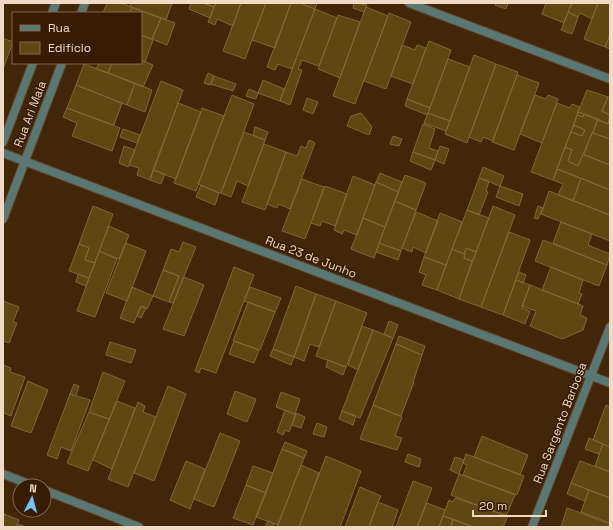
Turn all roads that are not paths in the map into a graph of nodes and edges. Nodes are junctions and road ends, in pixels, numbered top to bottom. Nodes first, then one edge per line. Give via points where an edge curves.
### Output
1 (409, 3) edge
2 (33, 64) edge
3 (62, 64) edge
4 (610, 79) edge
5 (3, 142) edge
6 (3, 153) edge
7 (25, 162) junction
8 (3, 219) edge
9 (610, 327) edge
10 (592, 376) junction
11 (610, 383) edge
12 (3, 474) edge
13 (13, 478) edge
14 (52, 493) edge
15 (139, 527) edge
16 (532, 527) edge

1 - 4 street
2 - 5 street, Rua Ari Maia
3 - 7 street, Rua Ari Maia
6 - 7 street, Rua 23 de Junho
7 - 8 street, Rua Ari Maia
7 - 10 street, Rua 23 de Junho
9 - 10 street, Rua Sargento Barbosa
10 - 11 street, Rua 23 de Junho
10 - 16 street, Rua Sargento Barbosa
12 - 13 street
14 - 15 street

